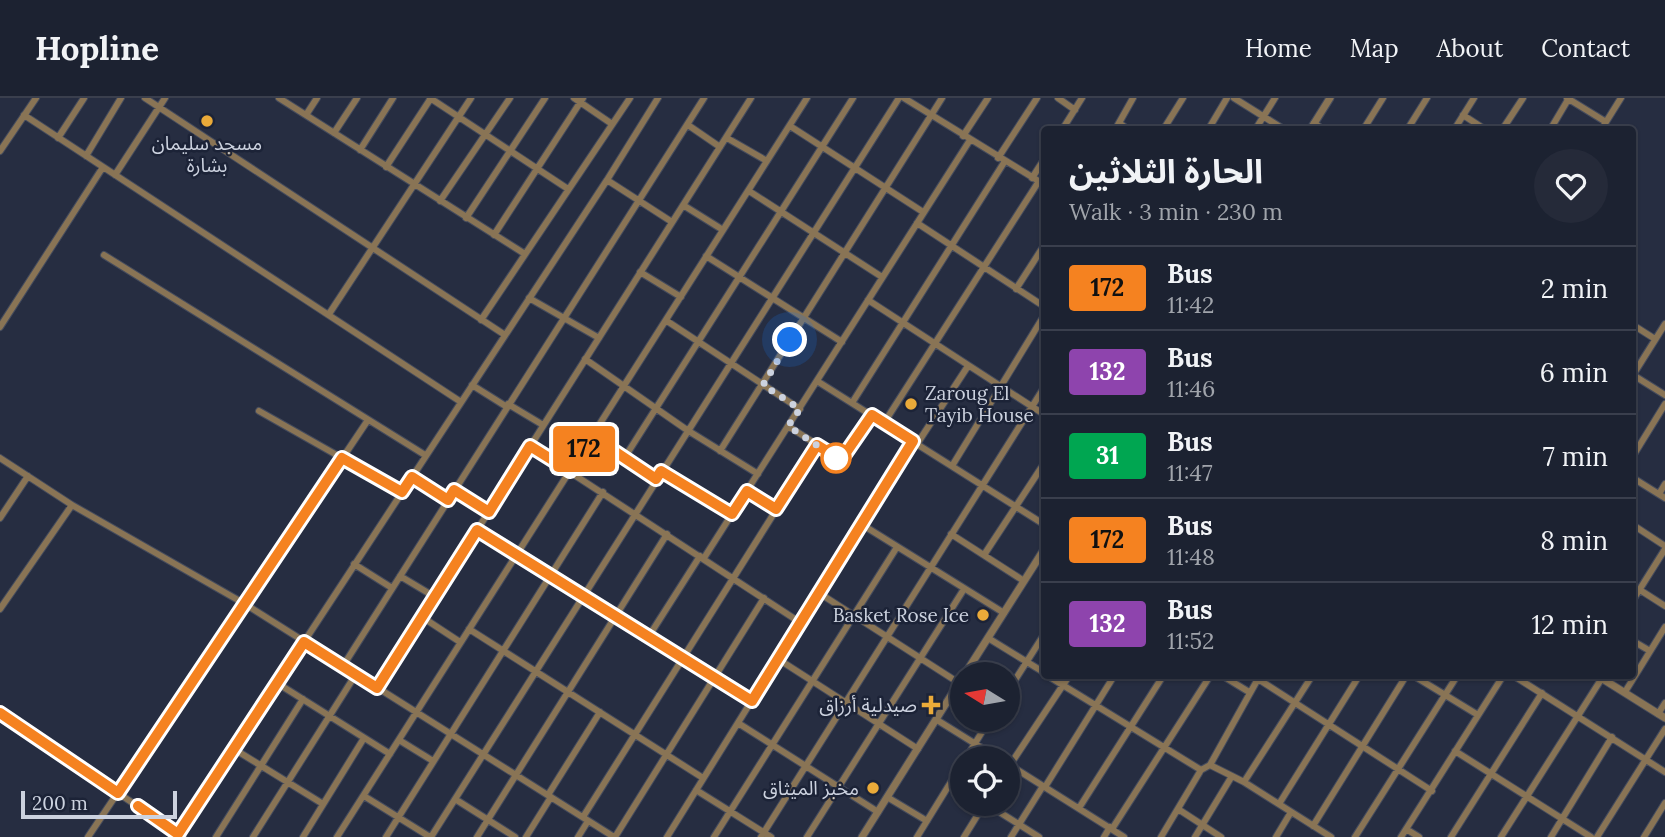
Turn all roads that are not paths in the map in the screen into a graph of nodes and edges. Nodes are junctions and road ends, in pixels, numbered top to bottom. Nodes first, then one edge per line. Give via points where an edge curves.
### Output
1 (36, 98) edge
2 (84, 98) edge
3 (121, 98) edge
4 (145, 98) edge
5 (165, 98) edge
6 (279, 98) edge
7 (317, 98) edge
8 (356, 98) edge
9 (393, 98) edge
10 (431, 98) edge
11 (471, 98) edge
12 (510, 98) edge
13 (545, 98) edge
14 (630, 98) edge
15 (658, 98) edge
16 (704, 98) edge
17 (751, 98) edge
18 (807, 98) edge
19 (853, 98) edge
20 (899, 98) edge
21 (904, 98) edge
22 (943, 98) edge
23 (988, 98) edge
24 (1037, 98) edge
25 (1058, 98) edge
26 (1082, 98) edge
27 (1133, 98) edge
28 (1183, 98) edge
29 (1227, 98) edge
30 (1234, 98) edge
31 (1275, 98) edge
32 (1330, 98) edge
33 (1383, 98) edge
34 (1427, 98) edge
35 (1474, 98) edge
36 (1522, 98) edge
37 (1568, 98) edge
38 (1621, 98) edge
39 (579, 99) edge
40 (159, 107) junction
41 (1075, 110) junction
42 (24, 115) junction
43 (306, 115) junction
44 (1463, 115) junction
45 (931, 116) junction
46 (1264, 116) junction
47 (459, 117) junction
48 (1606, 121) junction
49 (612, 124) junction
50 (688, 125) junction
51 (790, 126) junction
52 (1065, 126) edge
53 (1117, 126) edge
54 (1166, 126) edge
55 (1210, 126) edge
56 (1258, 126) edge
57 (1279, 126) edge
58 (1312, 126) edge
59 (1366, 126) edge
60 (1410, 126) edge
61 (1456, 126) edge
62 (1480, 126) edge
63 (1504, 126) edge
64 (1552, 126) edge
65 (1603, 126) edge
66 (334, 133) junction
67 (486, 135) junction
68 (58, 138) junction
69 (727, 138) junction
70 (967, 138) junction
71 (720, 147) junction
72 (823, 147) junction
73 (360, 150) junction
74 (0, 151) edge
75 (510, 151) junction
76 (86, 156) junction
77 (1002, 159) junction
78 (767, 162) junction
79 (103, 167) junction
80 (386, 167) junction
81 (854, 168) junction
82 (537, 169) junction
83 (115, 175) junction
84 (607, 180) junction
85 (1039, 181) edge
86 (414, 185) junction
87 (568, 189) junction
88 (887, 189) junction
89 (748, 191) junction
90 (440, 201) junction
91 (638, 201) junction
92 (683, 205) junction
93 (923, 212) junction
94 (781, 213) junction
95 (466, 218) junction
96 (672, 222) junction
97 (917, 223) junction
98 (723, 230) junction
99 (813, 233) junction
100 (494, 235) junction
101 (951, 246) junction
102 (372, 248) junction
103 (1041, 250) edge
104 (845, 253) junction
105 (524, 254) junction
106 (104, 255) dead end
107 (706, 256) junction
108 (984, 268) junction
109 (640, 272) junction
110 (739, 277) junction
111 (882, 277) junction
112 (1016, 289) junction
113 (529, 298) junction
114 (681, 298) junction
115 (773, 299) junction
116 (868, 300) junction
117 (1041, 305) edge
118 (329, 314) junction
119 (563, 317) junction
120 (804, 318) junction
121 (481, 320) junction
122 (1041, 320) edge
123 (667, 321) junction
124 (903, 324) junction
125 (1665, 324) edge
126 (0, 327) edge
127 (1636, 327) edge
128 (505, 335) junction
129 (599, 338) junction
130 (1655, 339) junction
131 (698, 341) junction
132 (842, 342) junction
133 (936, 345) junction
134 (585, 359) junction
135 (732, 364) junction
136 (968, 366) junction
137 (1636, 370) edge
138 (1636, 377) edge
139 (817, 381) junction
140 (472, 385) junction
141 (763, 385) junction
142 (1000, 386) junction
143 (624, 387) junction
144 (1041, 392) edge
145 (1665, 395) edge
146 (461, 402) junction
147 (852, 403) junction
148 (1665, 404) edge
149 (508, 405) junction
150 (1031, 407) junction
151 (655, 409) junction
152 (800, 409) junction
153 (259, 411) dead end
154 (1041, 413) edge
155 (872, 415) junction
156 (368, 420) junction
157 (884, 423) junction
158 (543, 425) junction
159 (788, 426) junction
160 (687, 430) junction
161 (593, 437) junction
162 (915, 442) junction
163 (817, 445) junction
164 (530, 446) junction
165 (720, 450) junction
166 (1636, 451) edge
167 (425, 455) junction
168 (0, 457) edge
169 (625, 457) junction
170 (342, 458) junction
171 (952, 466) junction
172 (1041, 468) edge
173 (570, 471) junction
174 (661, 471) junction
175 (758, 474) junction
176 (28, 476) junction
177 (412, 477) junction
178 (656, 479) junction
179 (1636, 480) edge
180 (1665, 484) edge
181 (982, 485) junction
182 (454, 490) junction
183 (747, 491) junction
184 (402, 492) junction
185 (603, 492) junction
186 (1662, 496) edge
187 (448, 500) junction
188 (72, 505) junction
189 (1015, 507) junction
190 (776, 509) junction
191 (489, 512) junction
192 (635, 513) junction
193 (732, 514) junction
194 (0, 518) edge
195 (1041, 523) edge
196 (861, 524) junction
197 (1636, 528) edge
198 (477, 530) junction
199 (667, 534) junction
200 (951, 534) junction
201 (897, 547) junction
202 (1665, 547) edge
203 (516, 554) junction
204 (984, 555) junction
205 (702, 557) junction
206 (1041, 560) edge
207 (354, 564) junction
208 (930, 567) junction
209 (551, 575) junction
210 (400, 576) junction
211 (732, 577) junction
212 (1024, 581) junction
213 (392, 588) junction
214 (964, 589) junction
215 (1640, 590) junction
216 (819, 593) junction
217 (583, 595) junction
218 (1636, 596) edge
219 (435, 597) junction
220 (764, 598) junction
221 (245, 604) junction
222 (1665, 606) edge
223 (0, 609) edge
224 (1004, 613) junction
225 (854, 615) junction
226 (616, 616) junction
227 (422, 617) junction
228 (801, 622) junction
229 (1665, 628) edge
230 (469, 629) junction
231 (649, 636) junction
232 (887, 636) junction
233 (988, 638) junction
234 (1041, 639) edge
235 (304, 642) junction
236 (460, 642) junction
237 (1636, 642) edge
238 (503, 651) junction
239 (1650, 651) junction
240 (682, 657) junction
241 (919, 658) junction
242 (778, 659) junction
243 (972, 662) edge
244 (1026, 662) junction
245 (343, 666) junction
246 (535, 671) junction
247 (1041, 671) edge
248 (950, 672) edge
249 (1020, 672) edge
250 (356, 674) junction
251 (1636, 674) edge
252 (715, 678) junction
253 (1054, 679) edge
254 (1067, 679) edge
255 (1112, 679) edge
256 (1161, 679) edge
257 (1208, 679) edge
258 (1228, 679) edge
259 (1258, 679) edge
260 (1262, 679) edge
261 (1310, 679) edge
262 (1357, 679) edge
263 (1404, 679) edge
264 (1419, 679) edge
265 (1455, 679) edge
266 (1501, 679) edge
267 (1519, 679) edge
268 (1599, 679) edge
269 (1603, 679) edge
270 (1633, 679) edge
271 (813, 681) junction
272 (277, 683) junction
273 (1063, 685) junction
274 (377, 688) junction
275 (568, 692) junction
276 (1249, 692) junction
277 (1625, 692) junction
278 (1542, 693) junction
279 (1444, 695) junction
280 (950, 698) edge
281 (303, 699) junction
282 (752, 701) junction
283 (846, 702) junction
284 (1295, 702) junction
285 (1665, 703) edge
286 (1096, 705) junction
287 (416, 712) junction
288 (600, 712) junction
289 (0, 713) edge
290 (1478, 715) junction
291 (1578, 715) junction
292 (330, 716) junction
293 (1662, 716) edge
294 (937, 720) junction
295 (738, 723) junction
296 (1329, 723) junction
297 (879, 724) junction
298 (1131, 727) junction
299 (1665, 729) edge
300 (982, 732) edge
301 (450, 734) junction
302 (634, 734) junction
303 (1612, 737) junction
304 (364, 738) junction
305 (399, 740) junction
306 (975, 744) junction
307 (1364, 744) junction
308 (772, 745) junction
309 (978, 746) edge
310 (1164, 747) junction
311 (234, 749) junction
312 (918, 749) junction
313 (1020, 749) edge
314 (1455, 751) junction
315 (390, 754) junction
316 (483, 754) junction
317 (666, 755) junction
318 (1646, 759) junction
319 (433, 761) junction
320 (261, 765) junction
321 (1210, 765) junction
322 (806, 766) junction
323 (1399, 767) junction
324 (1201, 770) junction
325 (1020, 772) edge
326 (1665, 772) edge
327 (1491, 774) junction
328 (516, 775) junction
329 (1232, 776) junction
330 (704, 778) junction
331 (288, 782) junction
332 (1244, 782) junction
333 (950, 784) edge
334 (839, 787) junction
335 (1044, 787) junction
336 (696, 790) junction
337 (1432, 791) junction
338 (118, 793) junction
339 (363, 796) junction
340 (549, 796) junction
341 (1527, 796) junction
342 (887, 797) junction
343 (455, 799) junction
344 (1665, 803) edge
345 (323, 804) junction
346 (1279, 804) junction
347 (1079, 808) junction
348 (1178, 809) junction
349 (730, 811) junction
350 (1291, 811) junction
351 (878, 812) junction
352 (398, 817) junction
353 (585, 819) junction
354 (1562, 819) junction
355 (488, 820) junction
356 (927, 821) junction
357 (1019, 825) junction
358 (1202, 825) junction
359 (1314, 826) junction
360 (1111, 828) junction
361 (1406, 829) junction
362 (339, 834) edge
363 (762, 835) edge
364 (179, 836) edge
365 (88, 837) edge
366 (216, 837) edge
367 (253, 837) edge
368 (304, 837) edge
369 (351, 837) edge
370 (386, 837) edge
371 (430, 837) edge
372 (477, 837) edge
373 (515, 837) edge
374 (526, 837) edge
375 (578, 837) edge
376 (615, 837) edge
377 (667, 837) edge
378 (714, 837) edge
379 (771, 837) edge
380 (807, 837) edge
381 (862, 837) edge
382 (917, 837) edge
383 (964, 837) edge
384 (1011, 837) edge
385 (1038, 837) edge
386 (1104, 837) edge
387 (1125, 837) edge
388 (1161, 837) edge
389 (1195, 837) edge
390 (1221, 837) edge
391 (1276, 837) edge
392 (1331, 837) edge
393 (1355, 837) edge
394 (1401, 837) edge
395 (1419, 837) edge
396 (1451, 837) edge
397 (1501, 837) edge
398 (1551, 837) edge
399 (1591, 837) edge
400 (1597, 837) edge
401 (1644, 837) edge

1 - 42 street
2 - 68 street
3 - 76 street
4 - 40 street
5 - 40 street
6 - 43 street
7 - 43 street
8 - 66 street
9 - 73 street
10 - 47 street
10 - 80 street
11 - 47 street
12 - 67 street
13 - 75 street
14 - 49 street
15 - 84 street
16 - 50 street
17 - 69 street
18 - 51 street
19 - 72 street
20 - 81 street
21 - 45 street
22 - 45 street
23 - 70 street
24 - 77 street
25 - 41 street
26 - 41 street
27 - 53 street
28 - 54 street
29 - 55 street
30 - 46 street
31 - 46 street
32 - 58 street
33 - 59 street
34 - 60 street
35 - 44 street
36 - 63 street
37 - 48 street
37 - 64 street
38 - 48 street
39 - 49 street
39 - 82 street
40 - 83 street
40 - 102 street
41 - 52 street
42 - 68 street
42 - 74 street
43 - 66 street
44 - 61 street
44 - 62 street
45 - 70 street
45 - 88 street
46 - 56 street
46 - 57 street
47 - 67 street
47 - 86 street
48 - 65 street
49 - 87 street
50 - 71 street
50 - 91 street
51 - 72 street
51 - 78 street
66 - 73 street
67 - 75 street
67 - 90 street
68 - 76 street
69 - 71 street
69 - 78 street
70 - 77 street
70 - 93 street
71 - 92 street
72 - 81 street
72 - 94 street
73 - 80 street
75 - 82 street
75 - 95 street
76 - 79 street
77 - 85 street
77 - 101 street
78 - 89 street
79 - 83 street
79 - 126 street
80 - 86 street
81 - 88 street
81 - 99 street
82 - 87 street
82 - 100 street
83 - 118 street
84 - 91 street
84 - 113 street
85 - 108 street
86 - 90 street
86 - 102 street
87 - 105 street
88 - 93 street
88 - 104 street
89 - 94 street
89 - 98 street
90 - 95 street
91 - 96 street
91 - 119 street
92 - 96 street
92 - 98 street
93 - 97 street
94 - 99 street
94 - 110 street
95 - 100 street
96 - 109 street
97 - 101 street
97 - 111 street
98 - 107 street
99 - 104 street
99 - 115 street
100 - 105 street
101 - 108 street
101 - 124 street
102 - 118 street
102 - 121 street
103 - 112 street
104 - 111 street
104 - 120 street
105 - 121 street
106 - 156 street
107 - 110 street
107 - 114 street
108 - 112 street
108 - 133 street
109 - 114 street
109 - 129 street
110 - 115 street
110 - 131 street
111 - 116 street
112 - 117 street
113 - 119 street
113 - 128 street
114 - 123 street
115 - 120 street
115 - 135 street
116 - 124 street
116 - 132 street
118 - 146 street
119 - 129 street
119 - 149 street
120 - 132 street
120 - 141 street
121 - 128 street
122 - 142 street
123 - 131 street
123 - 143 street
124 - 133 street
124 - 147 street
125 - 130 street
127 - 130 street
128 - 140 street
129 - 134 street
130 - 137 street
131 - 135 street
131 - 151 street
132 - 139 street
133 - 136 street
133 - 157 street
134 - 143 street
134 - 158 street
135 - 141 street
135 - 160 street
136 - 142 street
136 - 162 street
138 - 145 street
139 - 147 street
139 - 152 street
140 - 146 street
140 - 149 street
141 - 152 street
141 - 165 street
142 - 150 street
142 - 171 street
143 - 151 street
143 - 161 street
144 - 150 street
146 - 167 street
147 - 155 street
148 - 166 street
149 - 158 street
149 - 182 street
150 - 154 street
150 - 181 street
151 - 160 street
151 - 169 street
152 - 159 street
153 - 170 street
155 - 157 street
155 - 163 street via 841,460
156 - 167 street
156 - 170 street
157 - 162 street
158 - 164 street
159 - 163 street
159 - 175 street
160 - 165 street
160 - 174 street
161 - 169 street
161 - 173 street
162 - 171 street
162 - 196 street
163 - 190 street
164 - 173 street
164 - 191 street
165 - 175 street
167 - 177 street
168 - 176 street
169 - 178 street
170 - 184 street
170 - 221 street
171 - 181 street
172 - 189 street
173 - 185 street
173 - 203 street
174 - 178 street
174 - 193 street
175 - 183 street
176 - 188 street
176 - 194 street
177 - 184 street
177 - 187 street
178 - 192 street
179 - 186 street
180 - 186 street
181 - 189 street
181 - 200 street
182 - 187 street
182 - 191 street
183 - 190 street
183 - 193 street
184 - 207 street
185 - 192 street
185 - 209 street
187 - 210 street
188 - 221 street
188 - 223 street
189 - 195 street
189 - 204 street
190 - 211 street
191 - 198 street
192 - 199 street
192 - 217 street
193 - 205 street
196 - 201 street
196 - 216 street
197 - 202 street
198 - 203 street
198 - 219 street
199 - 205 street
199 - 226 street
200 - 204 street
200 - 208 street
201 - 208 street
201 - 225 street
202 - 215 street
203 - 209 street
203 - 230 street
204 - 212 street
205 - 211 street
205 - 231 street
206 - 212 street
207 - 213 street
207 - 235 street
208 - 214 street
208 - 232 street
209 - 217 street
209 - 238 street
210 - 213 street
210 - 219 street
211 - 220 street
211 - 240 street
212 - 224 street
213 - 245 street
214 - 224 street
214 - 241 street
215 - 218 street
215 - 222 street
216 - 225 street
216 - 228 street
217 - 226 street
217 - 246 street
219 - 227 street
220 - 228 street
220 - 252 street
221 - 235 street
221 - 338 street
224 - 233 street
225 - 232 street
225 - 271 street
226 - 231 street
226 - 275 street
227 - 236 street
227 - 274 street
228 - 242 street
229 - 239 street
230 - 236 street
230 - 238 street
231 - 240 street
232 - 241 street
232 - 283 street
233 - 243 street
233 - 244 street
234 - 244 street
235 - 245 street
235 - 272 street
236 - 287 street
237 - 239 street
238 - 246 street
238 - 301 street
239 - 251 street
240 - 252 street
240 - 302 street
241 - 248 street
241 - 297 street
242 - 271 street
242 - 282 street
244 - 247 street
244 - 249 street
245 - 250 street
246 - 275 street
246 - 316 street
250 - 274 street
250 - 292 street
252 - 282 street
252 - 317 street
253 - 273 street
254 - 273 street
255 - 286 street
256 - 298 street
257 - 310 street
258 - 276 street
259 - 276 street
260 - 284 street
261 - 284 street
262 - 296 street
263 - 307 street
264 - 279 street
265 - 279 street
266 - 290 street
267 - 278 street
268 - 291 street
269 - 277 street
270 - 277 street
271 - 283 street
271 - 308 street
272 - 281 street
272 - 311 street
273 - 286 street
273 - 313 street
274 - 287 street
275 - 288 street
275 - 328 street
276 - 321 street
277 - 293 street
278 - 291 street
278 - 327 street
279 - 290 street
279 - 323 street
280 - 294 street
281 - 292 street
281 - 320 street
282 - 295 street
283 - 297 street
283 - 322 street
284 - 296 street
284 - 332 street
285 - 293 street
286 - 298 street
286 - 335 street
287 - 301 street
287 - 305 street
288 - 302 street
288 - 340 street
289 - 338 street
290 - 314 street
291 - 303 street
291 - 341 street
292 - 304 street
292 - 331 street
294 - 306 street
294 - 312 street
295 - 308 street
295 - 330 street
296 - 307 street
296 - 346 street
297 - 312 street
297 - 334 street
298 - 310 street
298 - 347 street
299 - 318 street
300 - 306 street
301 - 316 street
301 - 319 street
302 - 317 street
302 - 353 street
303 - 318 street
303 - 354 street
304 - 315 street
304 - 345 street
305 - 315 street
305 - 319 street
306 - 309 street
307 - 323 street
307 - 359 street
308 - 322 street
308 - 349 street
310 - 324 street
310 - 360 street
311 - 320 street
311 - 364 street
312 - 342 street
314 - 327 street
314 - 337 street
315 - 339 street
316 - 328 street
316 - 343 street
317 - 330 street
317 - 376 street
318 - 326 street
318 - 400 street
319 - 352 street
320 - 331 street
320 - 366 street
321 - 324 street
321 - 329 street
322 - 334 street
322 - 363 street
323 - 337 street
323 - 393 street
324 - 348 street
325 - 335 street
327 - 341 street
327 - 396 street
328 - 340 street
328 - 355 street
329 - 332 street
329 - 358 street
330 - 336 street
331 - 345 street
331 - 367 street
332 - 346 street
333 - 356 street
334 - 351 street
334 - 380 street
335 - 347 street
335 - 357 street
336 - 349 street
336 - 377 street
337 - 361 street
338 - 364 street
338 - 365 street
339 - 352 street
339 - 362 street
340 - 353 street
340 - 374 street
341 - 354 street
341 - 397 street
342 - 351 street
342 - 356 street
343 - 355 street
343 - 371 street
344 - 401 street
345 - 368 street
346 - 350 street
347 - 360 street
348 - 358 street
348 - 388 street
349 - 363 street
349 - 378 street
350 - 359 street
350 - 391 street
351 - 381 street
352 - 370 street
352 - 371 street
353 - 375 street
353 - 376 street
354 - 398 street
354 - 399 street
355 - 372 street
355 - 373 street
356 - 382 street
357 - 383 street via 985,803
357 - 384 street
357 - 385 street
358 - 389 street
358 - 390 street
359 - 392 street
360 - 386 street
360 - 387 street
361 - 394 street
361 - 395 street
362 - 369 street
363 - 379 street

